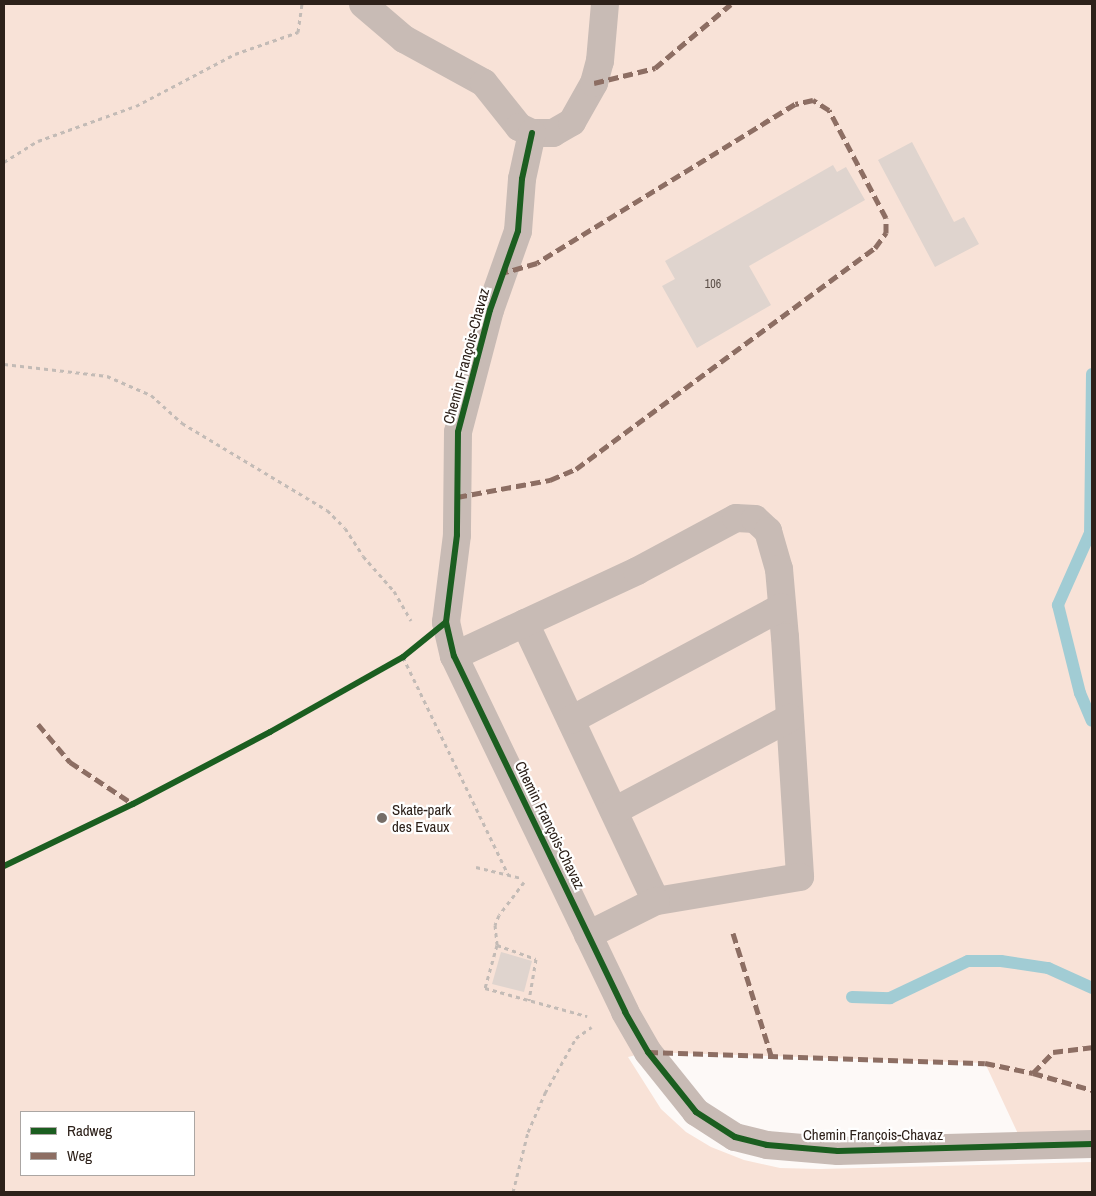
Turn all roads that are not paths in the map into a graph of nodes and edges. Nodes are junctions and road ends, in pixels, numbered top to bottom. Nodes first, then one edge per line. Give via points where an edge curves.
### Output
1 (363, 4) edge
2 (605, 4) edge
3 (532, 133) junction
4 (782, 607) junction
5 (525, 623) junction
6 (454, 656) junction
7 (790, 718) junction
8 (571, 720) junction
9 (614, 811) junction
10 (656, 901) junction
11 (588, 935) junction
12 (1092, 1144) edge

1 - 3 street via 404,39 484,83 519,127
2 - 3 street via 600,61 594,83 572,122 553,133
3 - 6 street, Chemin François-Chavaz via 522,179 518,231 490,310 458,432 457,535 446,622
4 - 5 street via 779,569 768,531 755,519 736,518 637,571
4 - 7 street
4 - 8 street
5 - 6 street
5 - 8 street
6 - 11 street, Chemin François-Chavaz
7 - 9 street
7 - 10 street via 800,877
8 - 9 street
9 - 10 street
10 - 11 street
11 - 12 street, Chemin François-Chavaz via 614,1017 648,1052 696,1112 735,1137 767,1145 838,1150

